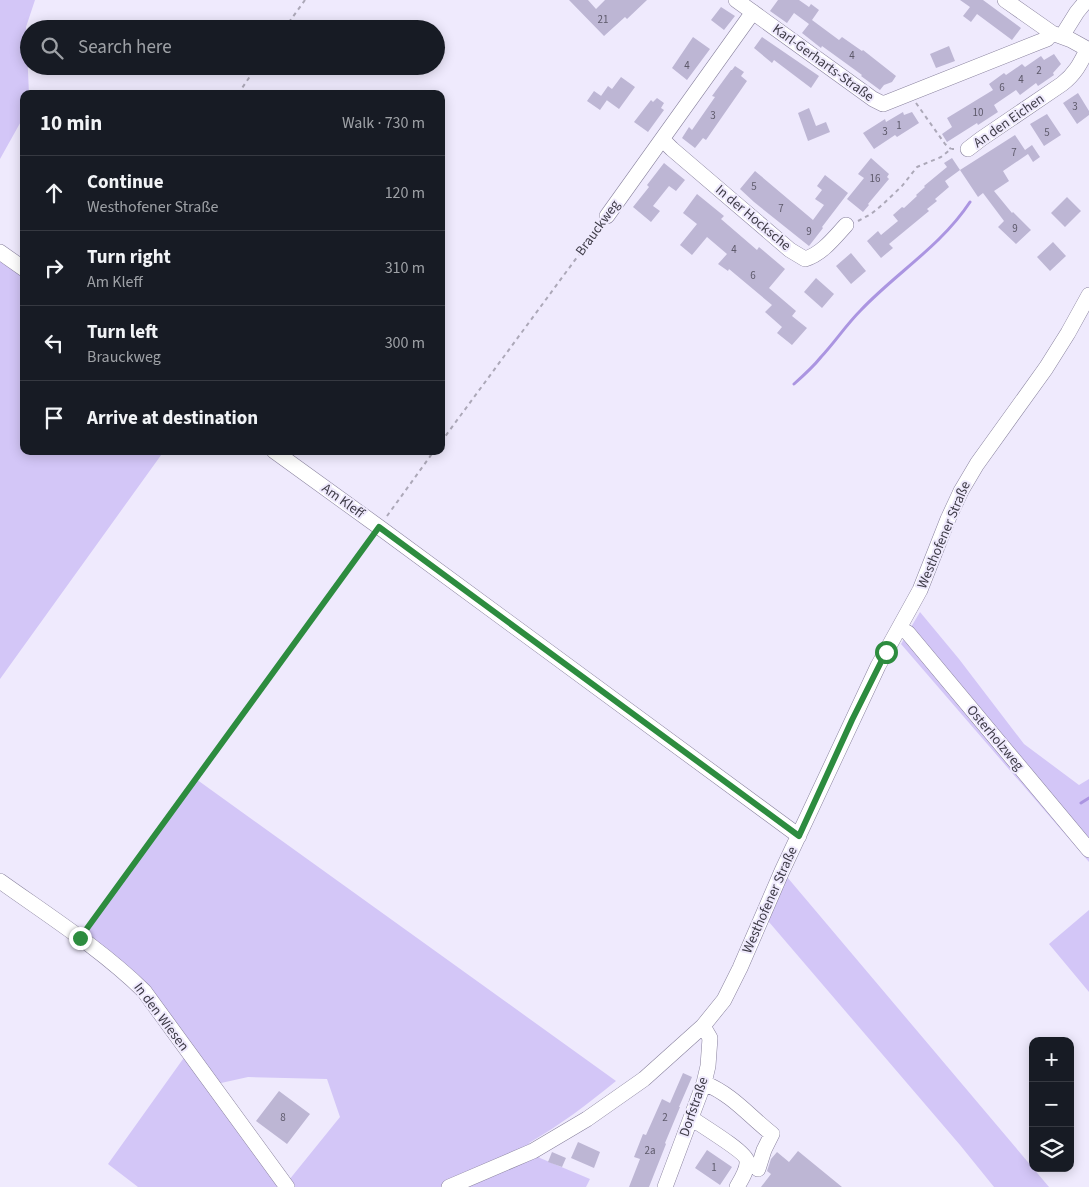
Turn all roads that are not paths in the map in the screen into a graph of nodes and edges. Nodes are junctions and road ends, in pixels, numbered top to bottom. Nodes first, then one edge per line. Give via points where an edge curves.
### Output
1 (736, 0) edge
2 (1005, 0) edge
3 (1087, 0) edge
4 (753, 12) junction
5 (1057, 35) junction
6 (1088, 50) edge
7 (663, 140) junction
8 (968, 149) road end
9 (607, 216) road end
10 (846, 225) road end
11 (0, 252) edge
12 (20, 266) edge
13 (1089, 295) edge
14 (280, 455) edge
15 (900, 628) junction
16 (799, 836) junction
17 (1089, 850) edge
18 (0, 881) edge
19 (703, 1026) junction
20 (704, 1083) junction
21 (691, 1118) junction
22 (758, 1169) dead end
23 (287, 1187) edge
24 (449, 1187) edge
25 (665, 1187) edge
26 (737, 1187) edge

1 - 4 street, Karl-Gerharts-Straße
2 - 5 street
3 - 5 street
4 - 5 street, Karl-Gerharts-Straße via 883,104
4 - 7 street, Brauckweg
5 - 6 street
6 - 8 street, An den Eichen via 1066,81
7 - 9 street, Brauckweg
7 - 10 street, In der Hocksche via 804,259 829,244
11 - 12 street
13 - 15 street, Westhofener Straße via 1046,368 961,491 923,584
14 - 16 street, Am Kleff
15 - 16 street, Westhofener Straße via 878,666
15 - 17 street, Osterholzweg via 908,633
16 - 19 street, Westhofener Straße via 724,1000
18 - 23 street, In den Wiesen via 125,972 144,991
19 - 20 street, Dorfstraße via 710,1038
19 - 24 street, Westhofener Straße via 644,1079 587,1119 533,1151
20 - 21 street, Dorfstraße
20 - 22 street via 732,1098 772,1134
21 - 25 street, Dorfstraße
21 - 26 street via 746,1157 747,1167

